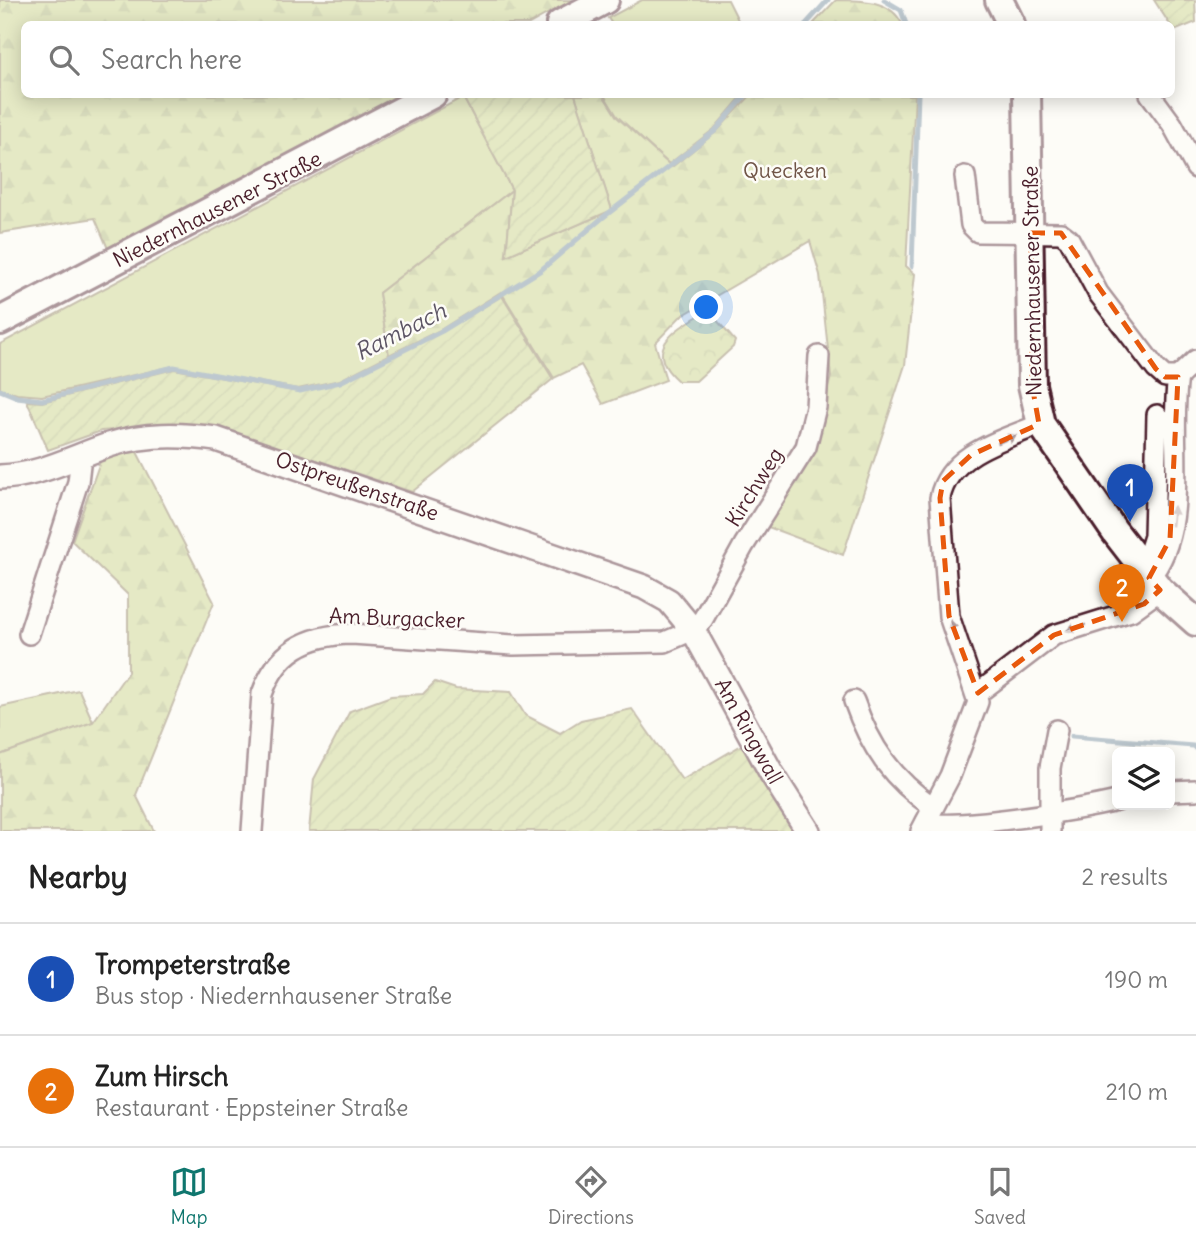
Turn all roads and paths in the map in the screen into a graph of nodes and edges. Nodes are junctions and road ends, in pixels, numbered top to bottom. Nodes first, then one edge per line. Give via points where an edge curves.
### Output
1 (604, 0) edge
2 (999, 0) edge
3 (566, 21) edge
4 (1010, 21) edge
5 (425, 98) edge
6 (1027, 98) edge
7 (1153, 98) edge
8 (1196, 169) edge
9 (965, 176) dead end
10 (1031, 233) junction
11 (0, 321) edge
12 (819, 356) dead end
13 (1196, 360) edge
14 (1178, 377) junction
15 (1157, 415) dead end
16 (1041, 424) junction
17 (81, 456) junction
18 (0, 477) edge
19 (1149, 578) junction
20 (1196, 622) edge
21 (693, 630) junction
22 (29, 634) dead end
23 (978, 693) junction
24 (854, 701) dead end
25 (1057, 730) dead end
26 (1196, 790) edge
27 (1175, 791) edge
28 (1112, 803) edge
29 (927, 820) edge
30 (1050, 823) edge
31 (252, 831) edge
32 (808, 831) edge

1 - 3 main road
2 - 4 main road
5 - 11 main road, Niedernhausener Straße
6 - 10 main road, Niedernhausener Straße
7 - 8 street
9 - 10 street via 971,225 978,232
10 - 14 street via 1061,233 1069,239 1098,293 1156,369 1165,377
10 - 16 main road, Niedernhausener Straße via 1032,385
12 - 21 street, Kirchweg via 816,407 806,447
13 - 14 street
19 -> 14 street via 1160,566 1174,513
15 - 19 street
16 - 19 main road, Niedernhausener Straße
23 -> 16 street via 949,616 940,498 943,481 971,455
17 - 18 street, Ostpreußenstraße via 37,472
17 - 21 street, Ostpreußenstraße via 152,436 195,436 236,444 628,580 669,601
17 - 22 street via 78,482
19 - 20 main road, Niedernhausener Straße
19 -> 23 street via 1131,611 1054,635
21 - 31 street, Am Burgacker via 676,640 650,643 513,645 352,634 309,639 280,660 262,694
21 - 32 street, Am Ringwall
23 - 29 street via 977,711
24 - 29 street via 872,746 910,789
25 - 30 street
26 - 27 street
28 - 30 street
29 - 30 street via 945,827

